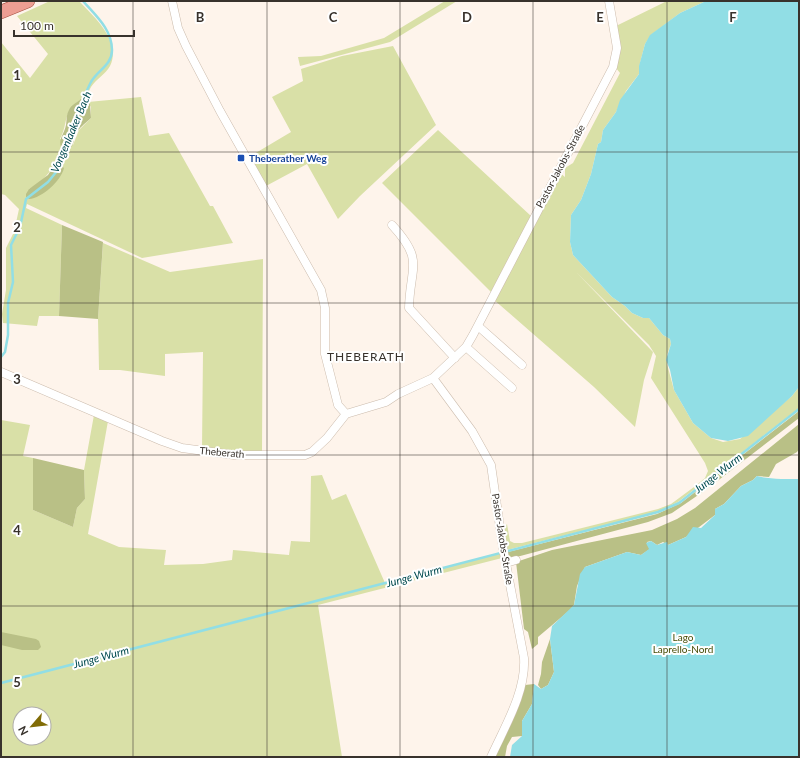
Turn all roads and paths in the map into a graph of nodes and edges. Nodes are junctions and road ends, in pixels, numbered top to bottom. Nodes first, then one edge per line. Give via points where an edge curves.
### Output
1 (28, 1) edge
2 (172, 1) edge
3 (609, 1) edge
4 (1, 12) edge
5 (392, 225) dead end
6 (478, 326) junction
7 (466, 347) junction
8 (455, 358) junction
9 (522, 365) dead end
10 (1, 372) edge
11 (433, 378) junction
12 (512, 388) dead end
13 (346, 414) junction
14 (506, 560) junction
15 (516, 560) dead end
16 (491, 757) edge

1 - 4 main road
2 - 13 street via 178,28 186,46 321,290 325,308 325,354 338,405
3 - 6 street, Pastor-Jakobs-Straße via 617,48 613,67
5 - 8 street via 408,243 412,254 414,271 409,308
6 - 7 street, Pastor-Jakobs-Straße
6 - 9 street
7 - 8 street, Pastor-Jakobs-Straße
7 - 12 street
8 - 11 street, Pastor-Jakobs-Straße
10 - 13 street, Theberath via 162,441 182,448 234,455 305,455 327,438
11 - 13 street via 386,402
11 - 14 street, Pastor-Jakobs-Straße via 462,416 488,457 493,472
14 - 15 street
14 - 16 street, Pastor-Jakobs-Straße via 524,667 519,692

